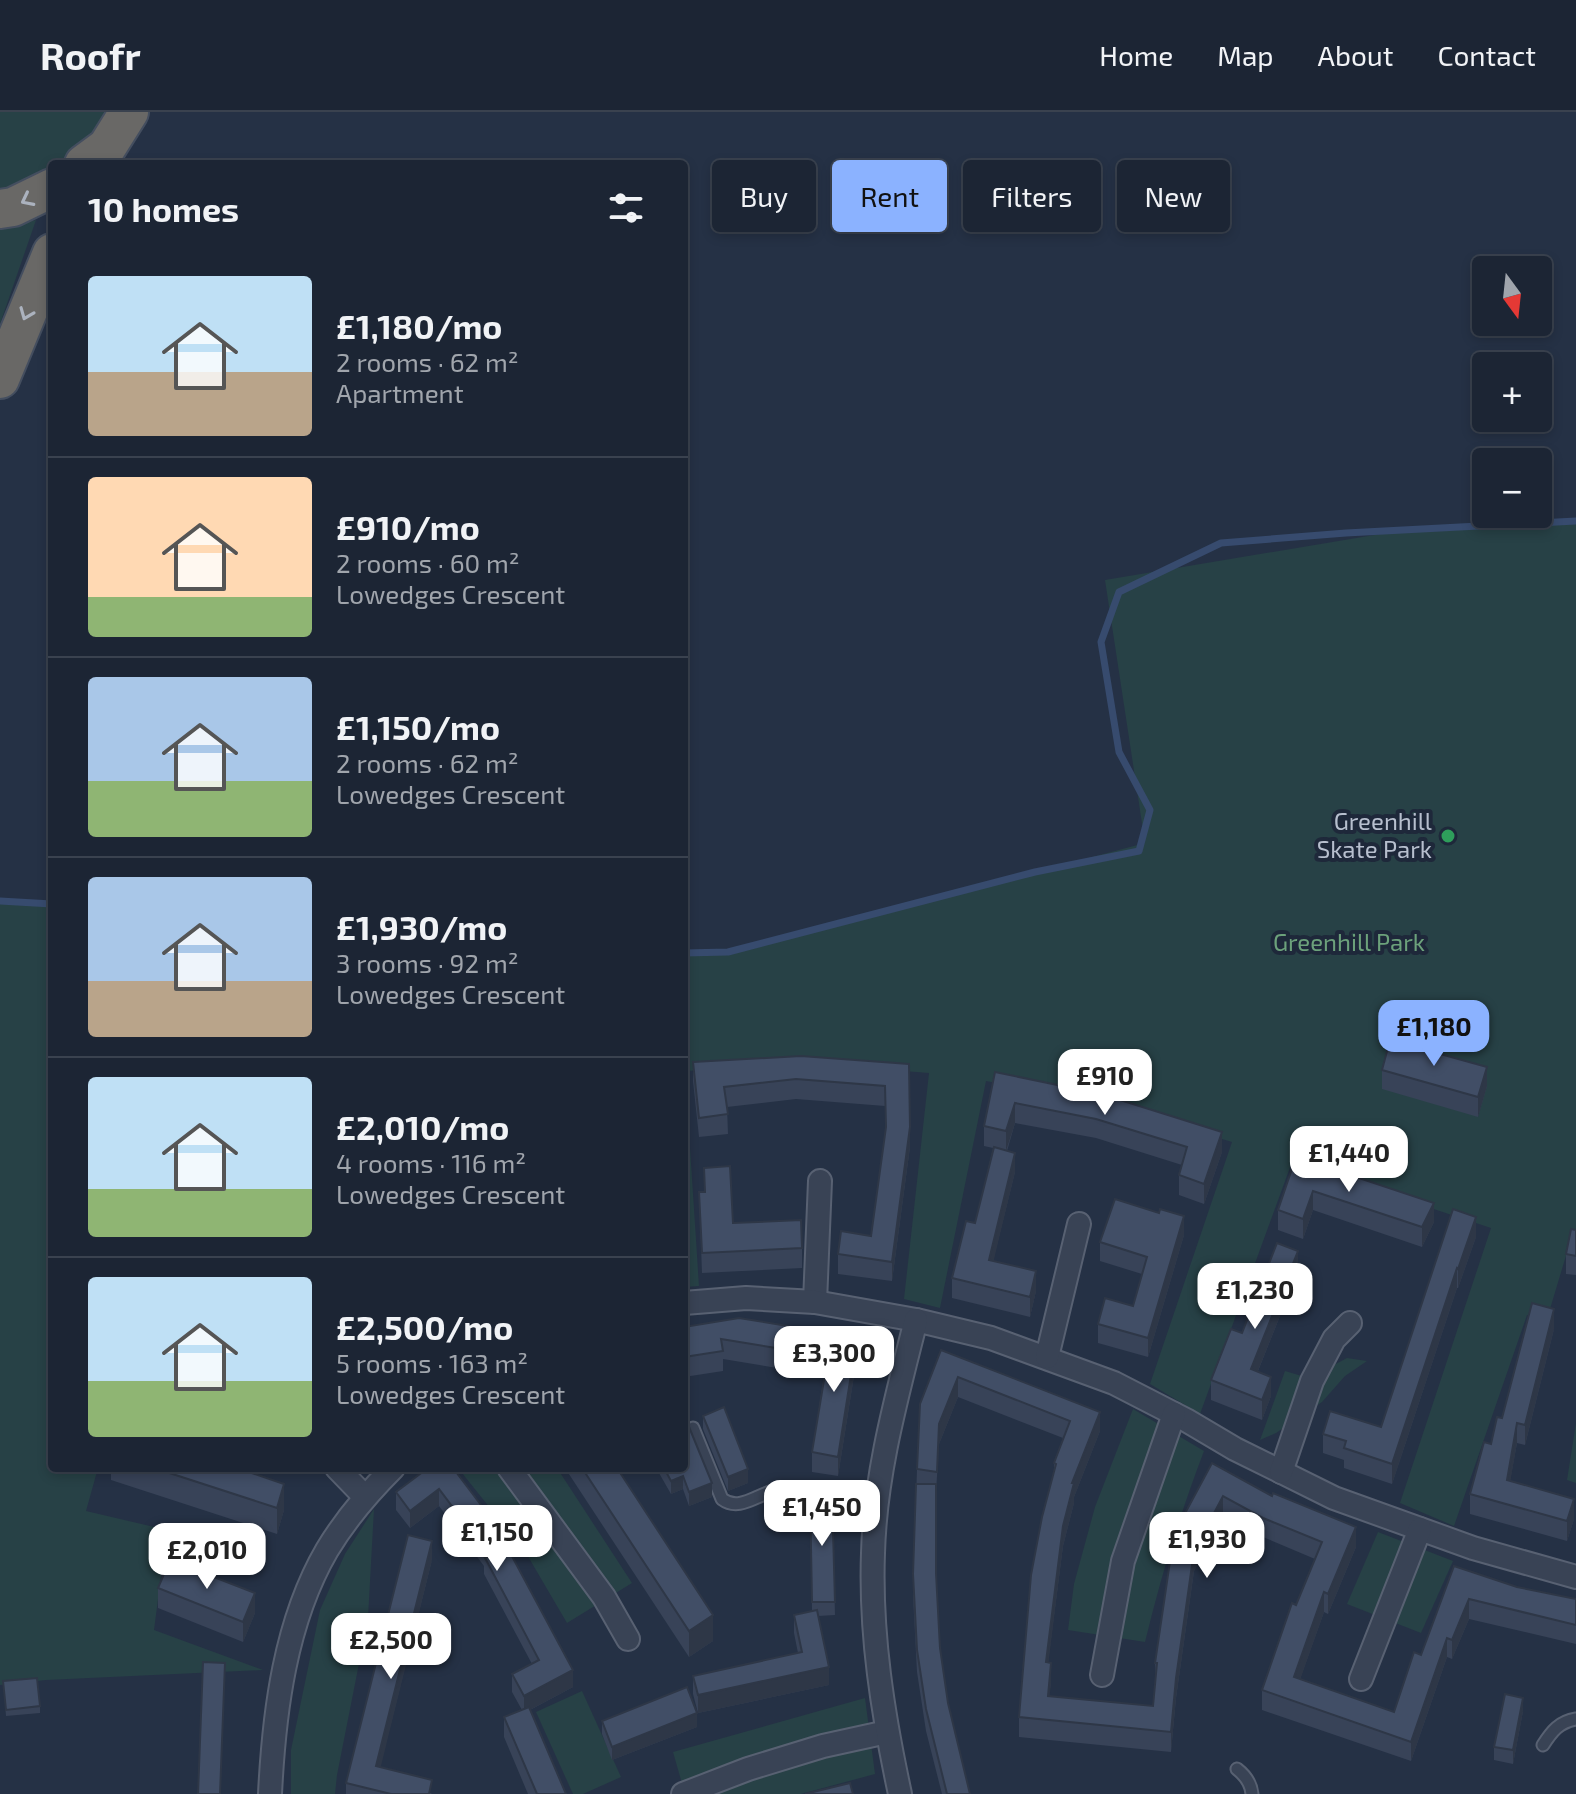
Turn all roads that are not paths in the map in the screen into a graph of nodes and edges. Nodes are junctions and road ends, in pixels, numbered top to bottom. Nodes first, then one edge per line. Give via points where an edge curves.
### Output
1 (129, 112) edge
2 (97, 158) edge
3 (48, 190) edge
4 (0, 209) edge
5 (48, 263) edge
6 (0, 379) edge
7 (820, 1181) dead end
8 (1079, 1224) dead end
9 (815, 1302) junction
10 (688, 1303) edge
11 (916, 1320) junction
12 (1350, 1323) dead end
13 (1047, 1357) junction
14 (1174, 1414) junction
15 (693, 1428) edge
16 (341, 1472) edge
17 (389, 1472) edge
18 (512, 1472) edge
19 (1281, 1472) junction
20 (879, 1494) junction
21 (365, 1497) junction
22 (1420, 1529) junction
23 (1576, 1577) edge
24 (628, 1639) dead end
25 (1102, 1675) dead end
26 (1361, 1679) dead end
27 (1576, 1719) edge
28 (887, 1732) junction
29 (1543, 1745) dead end
30 (1237, 1769) dead end
31 (270, 1794) edge
32 (683, 1794) edge
33 (900, 1794) edge
34 (1252, 1794) edge

1 - 2 highway
3 -> 4 highway
5 -> 6 highway
7 - 9 street
8 - 13 street
9 - 10 street via 746,1298
9 - 11 street
11 - 13 street
11 - 20 street
12 - 19 street via 1334,1339 1312,1381
13 - 14 street
14 - 19 street
14 - 25 street via 1123,1561
15 - 20 lane via 722,1499 729,1504 796,1489
16 - 21 street
17 - 21 street
18 - 24 street via 604,1597
19 - 22 street
20 - 28 street via 873,1552 875,1634
21 - 31 street via 328,1548 292,1637 272,1744
22 - 23 street
22 - 26 street
27 - 29 lane via 1552,1730
28 - 32 street via 823,1746
28 - 33 street
30 - 34 lane via 1250,1782

